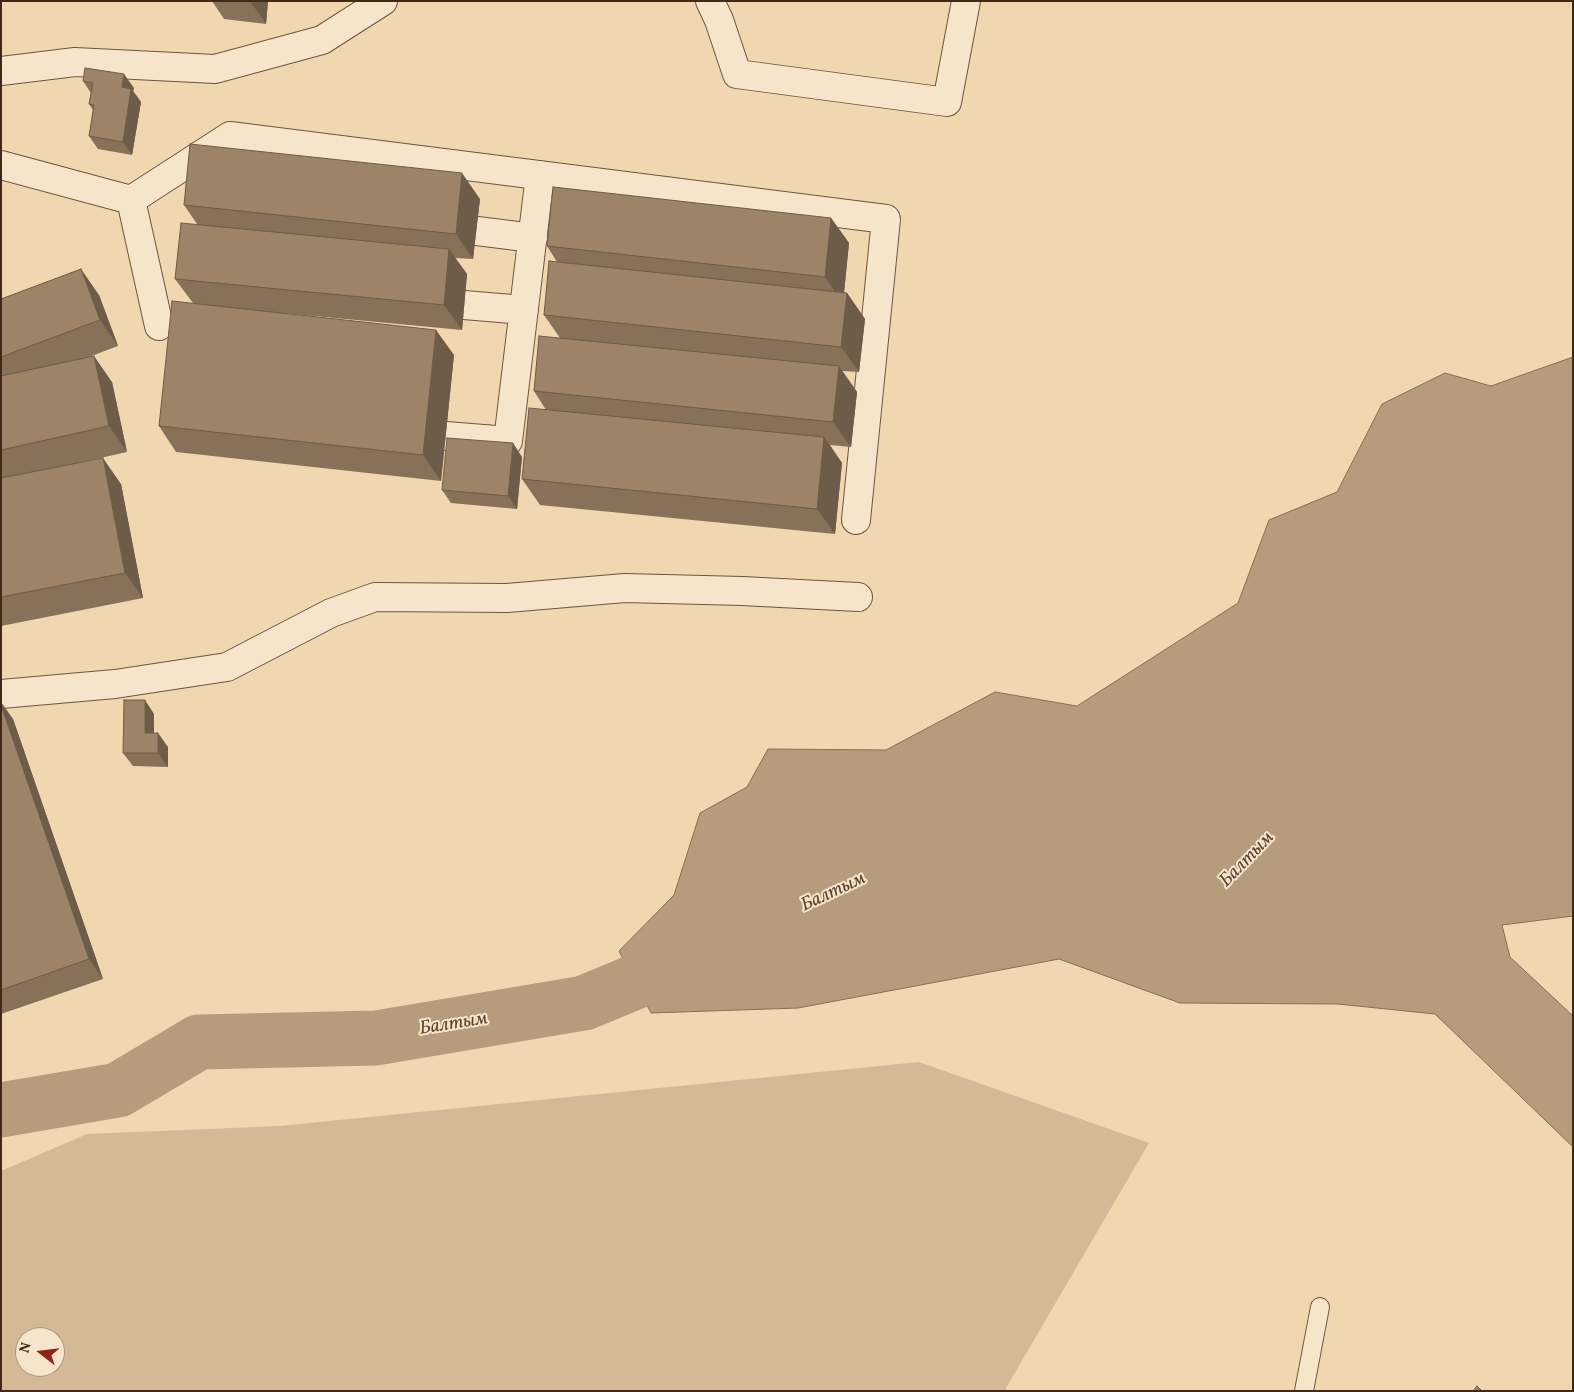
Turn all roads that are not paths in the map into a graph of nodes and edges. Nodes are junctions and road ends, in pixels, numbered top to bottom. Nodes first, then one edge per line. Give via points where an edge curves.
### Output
1 (383, 1) edge
2 (710, 1) edge
3 (966, 1) edge
4 (1, 71) edge
5 (1, 165) edge
6 (540, 175) junction
7 (131, 200) junction
8 (477, 232) dead end
9 (533, 238) junction
10 (464, 305) dead end
11 (524, 310) junction
12 (160, 326) dead end
13 (446, 436) edge
14 (856, 520) dead end
15 (858, 597) dead end
16 (1, 694) edge
17 (1320, 1307) dead end
18 (1304, 1391) edge

1 - 4 street via 322,40 215,69 75,62
2 - 3 street via 737,74 947,102
5 - 7 street
6 - 7 street via 230,136
6 - 9 street
6 - 14 street via 886,219
7 - 12 street
8 - 9 street
9 - 11 street
10 - 11 street
11 - 13 street via 508,441
15 - 16 street via 625,588 507,598 375,597 331,613 227,667 115,684
17 - 18 lane

